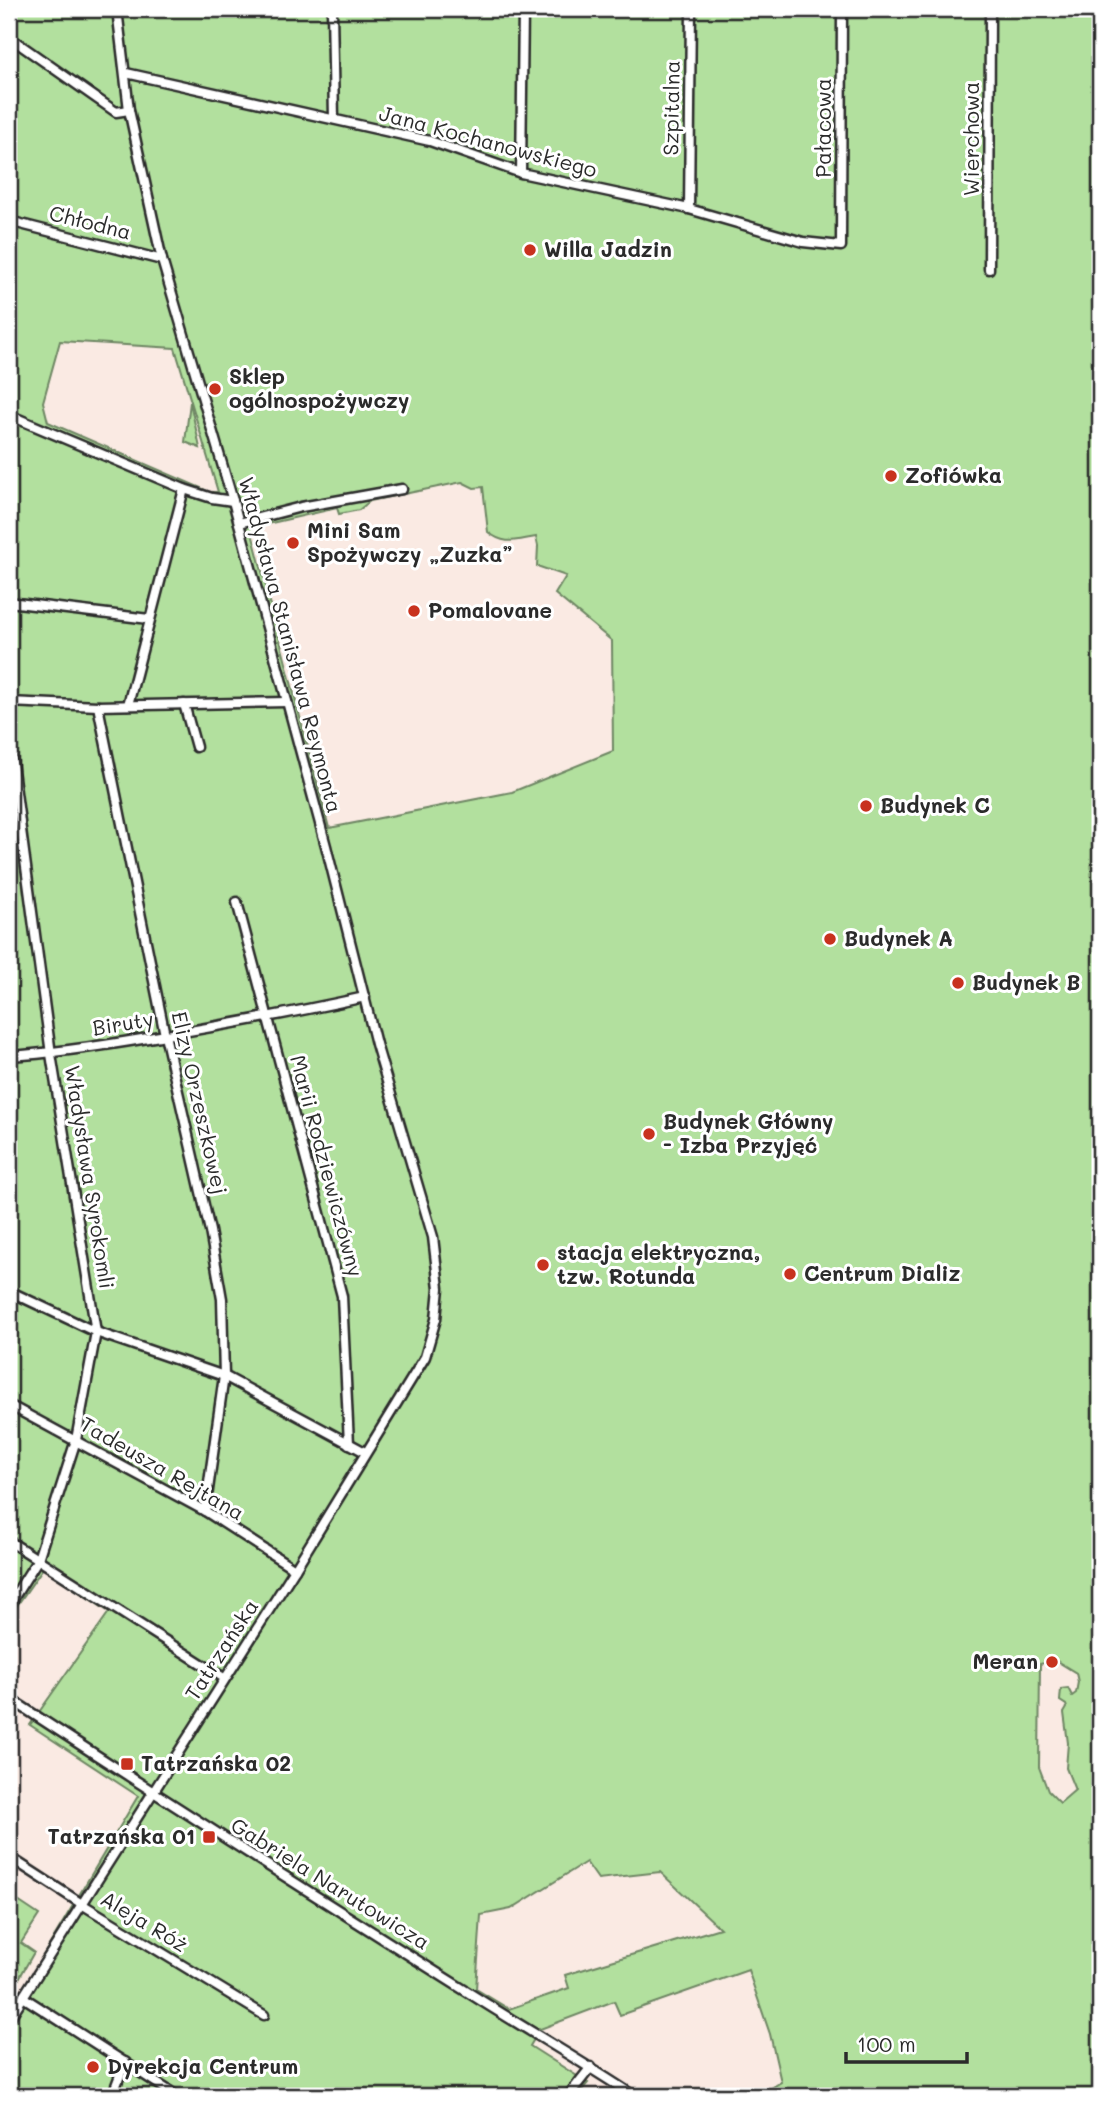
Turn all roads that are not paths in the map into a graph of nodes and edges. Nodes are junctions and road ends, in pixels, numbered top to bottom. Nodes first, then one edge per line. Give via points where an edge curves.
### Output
1 (117, 9) edge
2 (332, 9) edge
3 (523, 9) edge
4 (691, 9) edge
5 (842, 9) edge
6 (989, 9) edge
7 (9, 37) edge
8 (125, 73) junction
9 (129, 110) junction
10 (334, 119) junction
11 (521, 173) junction
12 (689, 209) junction
13 (9, 221) edge
14 (841, 246) joint
15 (162, 260) junction
16 (989, 269) dead end
17 (9, 415) edge
18 (184, 489) junction
19 (402, 489) dead end
20 (233, 501) junction
21 (239, 523) junction
22 (9, 602) edge
23 (149, 619) junction
24 (9, 702) edge
25 (287, 702) junction
26 (128, 705) junction
27 (184, 705) junction
28 (98, 706) junction
29 (9, 740) edge
30 (196, 747) dead end
31 (237, 902) dead end
32 (365, 997) junction
33 (269, 1018) junction
34 (165, 1035) junction
35 (51, 1054) junction
36 (9, 1056) edge
37 (439, 1288) joint
38 (9, 1291) edge
39 (96, 1332) junction
40 (224, 1376) junction
41 (9, 1405) edge
42 (76, 1440) junction
43 (349, 1444) junction
44 (366, 1452) junction
45 (205, 1511) junction
46 (9, 1541) edge
47 (38, 1559) junction
48 (295, 1569) junction
49 (9, 1605) edge
50 (224, 1678) junction
51 (9, 1698) edge
52 (152, 1793) junction
53 (9, 1861) edge
54 (82, 1904) junction
55 (23, 1997) junction
56 (264, 2015) dead end
57 (9, 2019) edge
58 (125, 2062) junction
59 (591, 2067) junction
60 (112, 2096) edge
61 (177, 2096) edge
62 (568, 2096) edge
63 (634, 2096) edge

1 - 8 street, Władysława Stanisława Reymonta
2 - 10 street
3 - 11 street
4 - 12 street, Szpitalna
5 - 14 street, Pałacowa
6 - 16 street, Wierchowa
7 - 9 street via 116,112
8 - 9 street, Władysława Stanisława Reymonta
8 - 10 street, Jana Kochanowskiego
9 - 15 street, Władysława Stanisława Reymonta
10 - 11 street, Jana Kochanowskiego via 430,142
11 - 12 street, Jana Kochanowskiego
12 - 14 street, Jana Kochanowskiego via 803,242
13 - 15 street, Chłodna
15 - 20 street, Władysława Stanisława Reymonta
17 - 18 street
18 - 20 street
18 - 23 street
19 - 21 street
20 - 21 street, Władysława Stanisława Reymonta
21 - 25 street, Władysława Stanisława Reymonta
22 - 23 street
23 - 26 street
24 - 28 street
25 - 27 street
25 - 32 street, Władysława Stanisława Reymonta
26 - 27 street
26 - 28 street
27 - 30 street
28 - 34 street, Elizy Orzeszkowej
29 - 35 street, Władysława Syrokomli
31 - 33 street, Marii Rodziewiczówny
32 - 33 street, Biruty
32 - 37 street, Władysława Stanisława Reymonta via 433,1237
33 - 34 street, Biruty
33 - 43 street, Marii Rodziewiczówny via 342,1296
34 - 35 street, Biruty
34 - 40 street, Elizy Orzeszkowej via 222,1299
35 - 36 street, Biruty
35 - 39 street, Władysława Syrokomli
37 - 44 street, Tatrzańska via 425,1357
38 - 39 street
39 - 40 street
39 - 42 street, Władysława Syrokomli
40 - 43 street
40 - 45 street, Elizy Orzeszkowej
41 - 42 street, Tadeusza Rejtana
42 - 45 street, Tadeusza Rejtana
42 - 47 street, Władysława Syrokomli
43 - 44 street
44 - 48 street, Tatrzańska
45 - 48 street, Tadeusza Rejtana
46 - 47 street
47 - 49 street, Władysława Syrokomli
47 - 50 street
48 - 50 street, Tatrzańska
50 - 52 street, Tatrzańska
51 - 52 street, Gabriela Narutowicza
52 - 54 street, Tatrzańska
52 - 59 street, Gabriela Narutowicza
53 - 54 street, Aleja Róż
54 - 55 street, Tatrzańska
54 - 56 street, Aleja Róż
55 - 57 street, Tatrzańska
55 - 58 street
58 - 60 street
58 - 61 street
59 - 62 street
59 - 63 street, Gabriela Narutowicza

